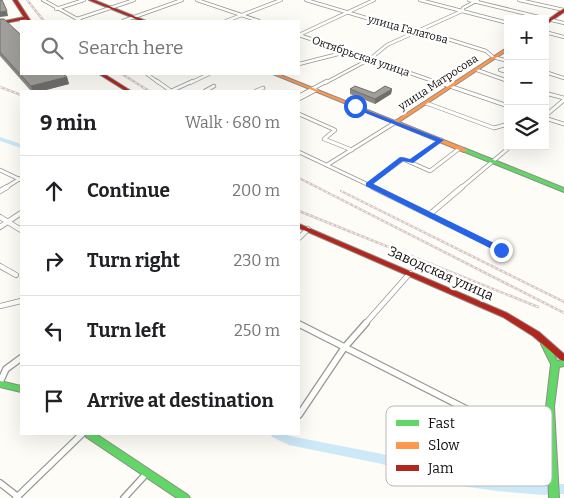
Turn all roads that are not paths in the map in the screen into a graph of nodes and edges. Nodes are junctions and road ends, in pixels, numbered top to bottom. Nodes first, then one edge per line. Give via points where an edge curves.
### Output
1 (15, 0) edge
2 (43, 0) edge
3 (84, 0) edge
4 (91, 0) edge
5 (134, 0) edge
6 (182, 0) edge
7 (197, 0) edge
8 (281, 0) edge
9 (306, 0) edge
10 (374, 0) edge
11 (420, 0) edge
12 (469, 0) edge
13 (519, 0) edge
14 (476, 1) edge
15 (110, 8) junction
16 (56, 9) junction
17 (564, 10) edge
18 (462, 11) junction
19 (349, 13) junction
20 (241, 15) junction
21 (524, 15) edge
22 (134, 17) junction
23 (77, 19) joint
24 (27, 20) edge
25 (126, 20) edge
26 (142, 20) edge
27 (228, 20) edge
28 (256, 20) edge
29 (20, 21) edge
30 (504, 21) edge
31 (549, 21) edge
32 (549, 22) edge
33 (0, 23) edge
34 (564, 23) edge
35 (419, 30) junction
36 (549, 33) edge
37 (300, 35) edge
38 (300, 35) edge
39 (564, 37) edge
40 (504, 50) edge
41 (347, 52) junction
42 (493, 57) junction
43 (370, 60) junction
44 (504, 60) edge
45 (300, 64) edge
46 (477, 70) junction
47 (549, 73) edge
48 (103, 75) edge
49 (148, 75) edge
50 (208, 75) edge
51 (276, 75) edge
52 (564, 78) edge
53 (504, 80) edge
54 (214, 86) dead end
55 (450, 86) junction
56 (263, 88) dead end
57 (127, 90) edge
58 (170, 90) edge
59 (173, 90) edge
60 (207, 90) edge
61 (258, 90) edge
62 (314, 90) junction
63 (549, 94) edge
64 (300, 97) edge
65 (564, 99) edge
66 (426, 103) junction
67 (505, 105) edge
68 (549, 113) edge
69 (300, 114) edge
70 (549, 118) edge
71 (396, 122) junction
72 (564, 124) edge
73 (504, 125) edge
74 (441, 140) junction
75 (460, 148) junction
76 (352, 150) junction
77 (506, 150) edge
78 (300, 152) edge
79 (493, 161) junction
80 (410, 162) junction
81 (327, 165) junction
82 (0, 170) edge
83 (20, 179) edge
84 (20, 180) edge
85 (368, 185) junction
86 (564, 190) edge
87 (0, 191) edge
88 (20, 214) edge
89 (430, 214) junction
90 (0, 218) edge
91 (7, 222) junction
92 (300, 226) edge
93 (0, 227) edge
94 (20, 229) edge
95 (308, 229) junction
96 (300, 237) edge
97 (501, 250) dead end
98 (0, 266) edge
99 (410, 273) junction
100 (16, 275) dead end
101 (20, 301) edge
102 (0, 306) edge
103 (300, 325) edge
104 (543, 340) junction
105 (344, 348) junction
106 (564, 358) edge
107 (20, 359) edge
108 (564, 363) edge
109 (555, 364) junction
110 (0, 383) edge
111 (20, 389) edge
112 (459, 406) edge
113 (550, 406) edge
114 (300, 414) edge
115 (81, 435) edge
116 (90, 435) edge
117 (552, 467) edge
118 (146, 474) junction
119 (0, 483) edge
120 (18, 498) edge
121 (124, 498) edge
122 (186, 498) edge
123 (554, 498) edge

1 - 24 main road
2 - 16 street
3 - 16 street
4 - 15 main road
5 - 15 street
6 - 22 street
7 - 20 street
8 - 20 street
9 - 19 street, улица Галатова
10 - 19 street
11 - 18 street
12 - 14 street
13 - 17 street
14 - 18 street
14 - 21 street
15 - 22 main road
15 - 23 street
16 - 23 street
17 - 31 main road
18 - 30 street
18 - 35 street
19 - 35 street, улица Галатова via 410,31
19 - 37 street
20 - 27 street
20 - 28 street
22 - 25 street
22 - 26 main road
29 - 33 main road
32 - 34 street
35 - 42 street, улица Галатова via 486,51
35 - 43 street via 387,45
36 - 39 street
38 - 41 street, Октябрьская улица
40 - 42 main road, улица Матросова
41 - 43 street, Октябрьская улица
41 - 45 street
42 - 44 street, улица Галатова
42 - 46 main road, улица Матросова
43 - 55 street, Октябрьская улица
43 - 62 street
46 - 53 street
46 - 55 main road, улица Матросова
47 - 52 street
48 - 57 main road
49 - 58 street
50 - 59 street
51 - 62 main road
54 - 60 street
55 - 66 main road, улица Матросова
55 - 67 street, Октябрьская улица
56 - 61 street
62 - 64 street
62 - 71 main road
63 - 65 street
65 - 68 street
66 - 71 main road, улица Матросова
66 - 73 street via 494,128
69 - 76 street via 335,130 324,139
70 - 72 street
71 - 74 main road
71 - 76 street, улица Матросова
74 - 75 main road
74 - 80 street
75 - 79 main road
75 - 80 street via 430,171
76 - 81 street, улица Матросова
77 - 79 street
78 - 81 street
79 - 86 main road
79 - 89 street
80 - 85 street via 402,159
81 - 85 street
82 - 83 street
84 - 87 street
85 - 89 street
88 - 91 street
89 - 97 street
90 - 91 street
91 - 93 street
91 - 94 street
92 - 95 main road, Заводская улица
95 - 96 street
95 - 99 main road, Заводская улица
98 - 100 street
99 - 104 main road, Заводская улица via 505,315
99 - 105 street
101 - 102 street
103 - 105 street
104 - 106 main road, Заводская улица
104 - 109 main road
105 - 112 street
105 - 114 street
107 - 110 street via 6,369
108 - 109 main road
109 - 113 main road
110 - 111 main road
115 - 120 street
116 - 118 main road
117 - 123 main road
118 - 121 street
118 - 122 main road
119 - 120 street

